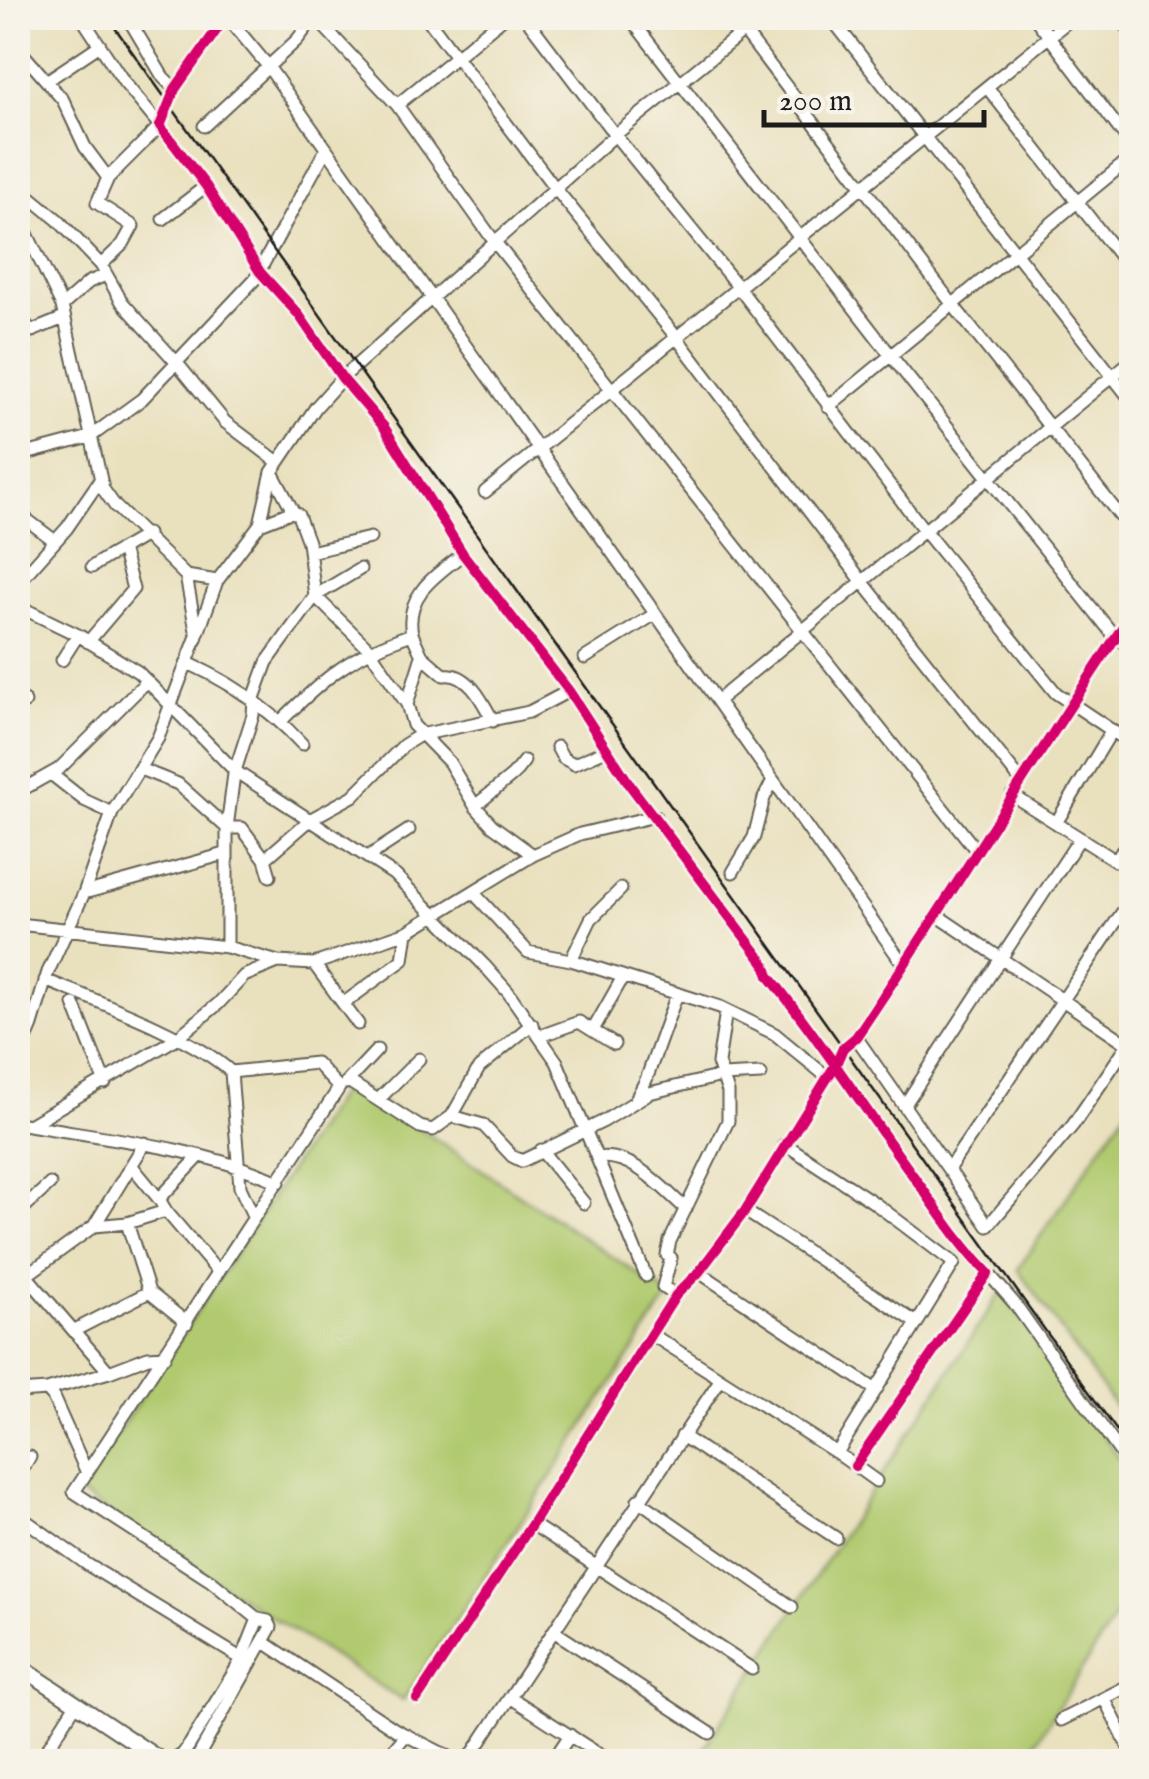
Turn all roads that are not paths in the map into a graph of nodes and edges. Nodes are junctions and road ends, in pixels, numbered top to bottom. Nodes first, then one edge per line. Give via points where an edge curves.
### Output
1 (82, 18) edge
2 (227, 18) edge
3 (315, 18) edge
4 (426, 18) edge
5 (503, 18) edge
6 (526, 18) edge
7 (630, 18) edge
8 (734, 18) edge
9 (760, 18) edge
10 (849, 18) edge
11 (1034, 18) edge
12 (1072, 18) edge
13 (1120, 18) edge
14 (132, 19) edge
15 (834, 22) edge
16 (744, 31) junction
17 (1132, 32) edge
18 (1048, 35) junction
19 (100, 44) junction
20 (18, 48) edge
21 (457, 56) junction
22 (267, 65) junction
23 (48, 80) junction
24 (680, 81) junction
25 (987, 87) junction
26 (176, 89) junction
27 (396, 106) junction
28 (160, 126) junction
29 (204, 126) dead end
30 (616, 136) junction
31 (925, 138) junction
32 (1132, 146) edge
33 (326, 149) junction
34 (1132, 157) edge
35 (18, 176) edge
36 (108, 178) junction
37 (206, 186) junction
38 (862, 186) junction
39 (555, 188) junction
40 (23, 190) edge
41 (1076, 202) junction
42 (18, 215) edge
43 (163, 219) dead end
44 (801, 236) junction
45 (494, 241) junction
46 (1015, 252) junction
47 (103, 270) junction
48 (260, 272) junction
49 (1132, 272) edge
50 (739, 288) junction
51 (431, 297) junction
52 (953, 304) junction
53 (63, 312) junction
54 (18, 320) edge
55 (677, 338) junction
56 (892, 357) junction
57 (1132, 360) edge
58 (178, 363) junction
59 (1113, 376) junction
60 (342, 378) junction
61 (614, 390) junction
62 (1132, 400) edge
63 (828, 408) junction
64 (1052, 426) junction
65 (90, 437) junction
66 (540, 450) junction
67 (18, 456) edge
68 (275, 467) junction
69 (990, 478) junction
70 (100, 480) junction
71 (485, 492) dead end
72 (293, 511) junction
73 (18, 512) edge
74 (260, 524) junction
75 (924, 530) junction
76 (1132, 531) edge
77 (147, 534) junction
78 (370, 538) dead end
79 (55, 541) junction
80 (122, 548) junction
81 (310, 552) junction
82 (463, 554) junction
83 (92, 567) dead end
84 (360, 570) dead end
85 (186, 576) junction
86 (217, 581) junction
87 (862, 581) junction
88 (18, 583) edge
89 (316, 596) junction
90 (18, 606) edge
91 (1132, 613) edge
92 (655, 614) junction
93 (800, 630) junction
94 (412, 634) junction
95 (197, 636) junction
96 (1115, 637) junction
97 (83, 638) junction
98 (1132, 648) edge
99 (369, 649) junction
100 (422, 656) junction
101 (586, 658) dead end
102 (62, 660) dead end
103 (188, 663) junction
104 (147, 681) junction
105 (1088, 681) junction
106 (569, 690) junction
107 (1056, 692) junction
108 (718, 701) junction
109 (253, 702) junction
110 (1074, 703) junction
111 (170, 704) junction
112 (408, 709) junction
113 (281, 721) junction
114 (494, 721) junction
115 (1111, 732) junction
116 (420, 735) junction
117 (302, 744) dead end
118 (1132, 744) edge
119 (404, 746) junction
120 (557, 747) dead end
121 (606, 750) junction
122 (524, 761) dead end
123 (140, 769) junction
124 (234, 771) junction
125 (52, 774) junction
126 (773, 780) junction
127 (1021, 781) junction
128 (18, 792) edge
129 (1012, 796) junction
130 (475, 806) junction
131 (112, 813) junction
132 (655, 816) junction
133 (311, 819) junction
134 (1056, 822) junction
135 (227, 828) junction
136 (409, 830) dead end
137 (1132, 836) edge
138 (1080, 838) junction
139 (976, 850) junction
140 (225, 854) junction
141 (533, 855) junction
142 (368, 856) junction
143 (265, 860) junction
144 (1116, 861) junction
145 (1132, 871) edge
146 (733, 872) dead end
147 (270, 876) dead end
148 (621, 889) dead end
149 (473, 892) junction
150 (84, 893) junction
151 (1132, 898) edge
152 (435, 916) junction
153 (938, 916) junction
154 (18, 924) edge
155 (67, 929) junction
156 (408, 932) junction
157 (227, 947) junction
158 (1001, 956) junction
159 (571, 960) junction
160 (278, 962) junction
161 (314, 964) junction
162 (904, 965) junction
163 (624, 977) junction
164 (45, 980) junction
165 (677, 994) junction
166 (1065, 1000) junction
167 (344, 1003) junction
168 (74, 1004) dead end
169 (726, 1010) junction
170 (358, 1024) dead end
171 (532, 1024) junction
172 (593, 1030) junction
173 (540, 1036) junction
174 (856, 1036) junction
175 (178, 1038) junction
176 (1130, 1043) edge
177 (614, 1044) dead end
178 (377, 1050) dead end
179 (18, 1058) edge
180 (420, 1059) dead end
181 (836, 1064) junction
182 (231, 1072) junction
183 (761, 1074) dead end
184 (722, 1076) junction
185 (826, 1076) junction
186 (105, 1082) junction
187 (344, 1084) junction
188 (378, 1100) junction
189 (634, 1102) junction
190 (904, 1106) junction
191 (452, 1116) junction
192 (23, 1124) edge
193 (587, 1129) junction
194 (145, 1144) junction
195 (784, 1144) junction
196 (541, 1150) junction
197 (199, 1157) junction
198 (598, 1158) junction
199 (238, 1164) junction
200 (132, 1166) junction
201 (949, 1168) junction
202 (279, 1182) junction
203 (50, 1184) dead end
204 (584, 1203) dead end
205 (162, 1205) junction
206 (686, 1209) junction
207 (744, 1211) junction
208 (18, 1213) edge
209 (254, 1218) junction
210 (127, 1222) junction
211 (94, 1226) junction
212 (22, 1270) edge
213 (218, 1272) junction
214 (699, 1272) junction
215 (988, 1273) junction
216 (646, 1276) dead end
217 (149, 1292) junction
218 (676, 1295) junction
219 (187, 1322) junction
220 (917, 1323) junction
221 (74, 1330) junction
222 (650, 1334) junction
223 (165, 1356) junction
224 (110, 1372) junction
225 (720, 1380) junction
226 (47, 1390) junction
227 (876, 1390) junction
228 (18, 1392) edge
229 (682, 1436) junction
230 (837, 1452) junction
231 (30, 1457) dead end
232 (855, 1466) junction
233 (1132, 1469) edge
234 (86, 1474) junction
235 (18, 1476) edge
236 (876, 1482) dead end
237 (638, 1500) junction
238 (18, 1515) edge
239 (532, 1524) junction
240 (836, 1538) dead end
241 (597, 1568) junction
242 (792, 1607) dead end
243 (258, 1619) junction
244 (556, 1632) junction
245 (264, 1642) junction
246 (242, 1659) junction
247 (18, 1664) edge
248 (752, 1669) dead end
249 (1132, 1684) edge
250 (510, 1696) junction
251 (1104, 1698) junction
252 (417, 1699) dead end
253 (76, 1704) junction
254 (1060, 1720) dead end
255 (710, 1733) dead end
256 (570, 1734) junction
257 (406, 1735) junction
258 (195, 1752) edge
259 (1132, 1754) edge
260 (39, 1762) edge
261 (167, 1762) edge
262 (383, 1762) edge
263 (463, 1762) edge
264 (552, 1762) edge
265 (611, 1762) edge

1 - 19 street
2 - 22 street
2 - 26 street
3 - 22 street
3 - 27 street
4 - 21 street
5 - 21 street
6 - 30 street
7 - 24 street
8 - 16 street
9 - 16 street
10 - 15 street
11 - 18 street
12 - 18 street
13 - 17 street
14 - 26 street
15 - 31 street
16 - 24 street
16 - 38 street
18 - 25 street
18 - 32 street
19 - 23 street
19 - 28 street
20 - 23 street
21 - 27 street
21 - 39 street
22 - 29 street
22 - 33 street
23 - 36 street
24 - 30 street
24 - 44 street
25 - 31 street
25 - 41 street
26 - 28 street
27 - 45 street
28 - 36 street
28 - 37 street
30 - 39 street
30 - 50 street
31 - 38 street
31 - 46 street
33 - 48 street
33 - 51 street
34 - 41 street
35 - 40 street
36 - 47 street via 97,203 133,228
37 - 43 street
37 - 48 street
38 - 44 street
38 - 52 street
39 - 45 street
39 - 55 street
40 - 47 street
41 - 46 street
41 - 49 street
42 - 53 street
44 - 50 street
44 - 56 street
45 - 51 street
45 - 61 street
46 - 52 street
46 - 59 street
47 - 53 street
47 - 58 street via 122,302
48 - 58 street
48 - 60 street via 300,315
50 - 55 street
50 - 63 street
51 - 60 street
51 - 66 street
52 - 56 street
52 - 64 street
53 - 54 street via 32,331
53 - 65 street
55 - 61 street
55 - 87 street
56 - 63 street
56 - 69 street
57 - 59 street
58 - 65 street
58 - 68 street via 225,422
59 - 62 street
59 - 64 street
60 - 68 street
60 - 82 street via 384,427
61 - 66 street
61 - 93 street
63 - 75 street
64 - 69 street
64 - 76 street
65 - 67 street
65 - 70 street
66 - 71 street
66 - 92 street
68 - 72 street
68 - 74 street
69 - 75 street
69 - 96 street
70 - 77 street via 115,506
70 - 79 street
72 - 74 street
72 - 81 street
73 - 79 street
74 - 86 street
75 - 87 street
75 - 107 street
77 - 80 street
77 - 85 street
78 - 81 street
79 - 88 street
80 - 83 street
80 - 97 street via 133,589
81 - 89 street
82 - 94 street via 415,599
82 - 106 street
84 - 89 street
85 - 86 street
85 - 95 street
86 - 95 street
87 - 93 street
87 - 127 street
89 - 99 street
89 - 109 street via 267,662
90 - 97 street
91 - 96 street
92 - 101 street
92 - 108 street
93 - 108 street
93 - 139 street
94 - 99 street
94 - 100 street
95 - 103 street
96 - 98 street
96 - 105 street
97 - 102 street
97 - 104 street
99 - 112 street
99 - 113 street via 322,680
100 - 112 street
100 - 114 street via 444,675 463,679
103 - 109 street
103 - 111 street
104 - 111 street
104 - 125 street
105 - 107 street
105 - 110 street
106 - 114 street via 530,712
106 - 121 street
107 - 110 street
108 - 126 street
109 - 113 street
109 - 124 street
110 - 115 street
110 - 127 street
111 - 123 street
111 - 124 street
112 - 116 street
112 - 119 street
113 - 117 street
114 - 116 street
115 - 118 street
115 - 134 street
116 - 119 street
116 - 130 street via 448,762
119 - 133 street via 353,796
120 - 121 street via 574,764
121 - 132 street
122 - 130 street
123 - 131 street
123 - 135 street via 178,784
124 - 133 street
124 - 135 street
125 - 128 street
125 - 131 street
126 - 146 street via 754,838
126 - 162 street
127 - 129 street
129 - 134 street
129 - 139 street
130 - 141 street
131 - 150 street
132 - 141 street via 580,834
132 - 181 street
133 - 142 street
133 - 143 street
134 - 138 street
135 - 140 street
135 - 143 street via 242,828
136 - 142 street
137 - 144 street
138 - 144 street
138 - 158 street
139 - 153 street
140 - 150 street
140 - 157 street
141 - 149 street
142 - 152 street
143 - 147 street
144 - 145 street
148 - 159 street via 591,919
149 - 152 street
149 - 159 street via 528,952
150 - 155 street
151 - 166 street
152 - 156 street
152 - 171 street
153 - 158 street
153 - 162 street
154 - 155 street
155 - 157 street
155 - 164 street
156 - 161 street
156 - 167 street via 403,960
157 - 160 street
158 - 166 street
158 - 190 street
159 - 163 street
160 - 161 street
160 - 175 street via 244,976
161 - 167 street
162 - 174 street
163 - 165 street
163 - 172 street
164 - 175 street
164 - 179 street
165 - 169 street
165 - 189 street
166 - 176 street
166 - 201 street
167 - 170 street
168 - 186 street
169 - 184 street
169 - 185 street via 776,1034
171 - 173 street
171 - 191 street via 479,1068
172 - 173 street via 579,1022
172 - 177 street
173 - 193 street
174 - 181 street
174 - 190 street
175 - 182 street
175 - 186 street
176 - 201 street via 1074,1125 990,1226
178 - 187 street
180 - 188 street
181 - 185 street
181 - 215 street via 954,1236
182 - 187 street via 313,1063
182 - 199 street
183 - 184 street
184 - 189 street
184 - 206 street via 728,1121
185 - 195 street
186 - 192 street
187 - 188 street
187 - 202 street
188 - 191 street via 427,1130
189 - 193 street
190 - 201 street
191 - 196 street via 483,1125 517,1160
192 - 194 street
193 - 196 street
193 - 198 street
194 - 197 street
194 - 200 street
195 - 207 street
195 - 220 street via 953,1261
196 - 204 street
197 - 199 street
197 - 205 street
198 - 206 street via 627,1161
198 - 216 street
199 - 202 street
199 - 209 street
200 - 205 street
200 - 211 street
202 - 209 street
203 - 208 street
205 - 210 street
205 - 213 street
206 - 218 street via 666,1255 671,1258 663,1287
207 - 214 street
207 - 220 street
209 - 213 street
210 - 211 street
210 - 217 street
211 - 212 street
212 - 221 street
213 - 219 street
214 - 218 street
214 - 227 street
215 - 232 street
215 - 233 street
217 - 219 street
217 - 221 street
218 - 222 street
219 - 223 street
220 - 227 street
221 - 224 street
222 - 225 street
222 - 239 street
223 - 224 street
223 - 234 street
224 - 226 street
225 - 229 street
225 - 230 street
226 - 228 street
226 - 234 street
227 - 230 street
229 - 237 street
229 - 240 street
230 - 232 street
231 - 235 street
232 - 236 street
234 - 243 street via 74,1492
237 - 241 street
237 - 242 street
238 - 246 street
239 - 241 street
239 - 252 street
241 - 244 street
241 - 248 street
243 - 245 street via 271,1627
243 - 246 street
244 - 250 street
244 - 255 street
245 - 257 street
245 - 258 street
246 - 258 street
247 - 253 main road
249 - 251 street
250 - 256 street
250 - 263 street
251 - 254 street
251 - 259 street
253 - 260 street
253 - 261 main road
256 - 264 street
256 - 265 street
257 - 262 street
257 - 263 street
258 - 261 street

